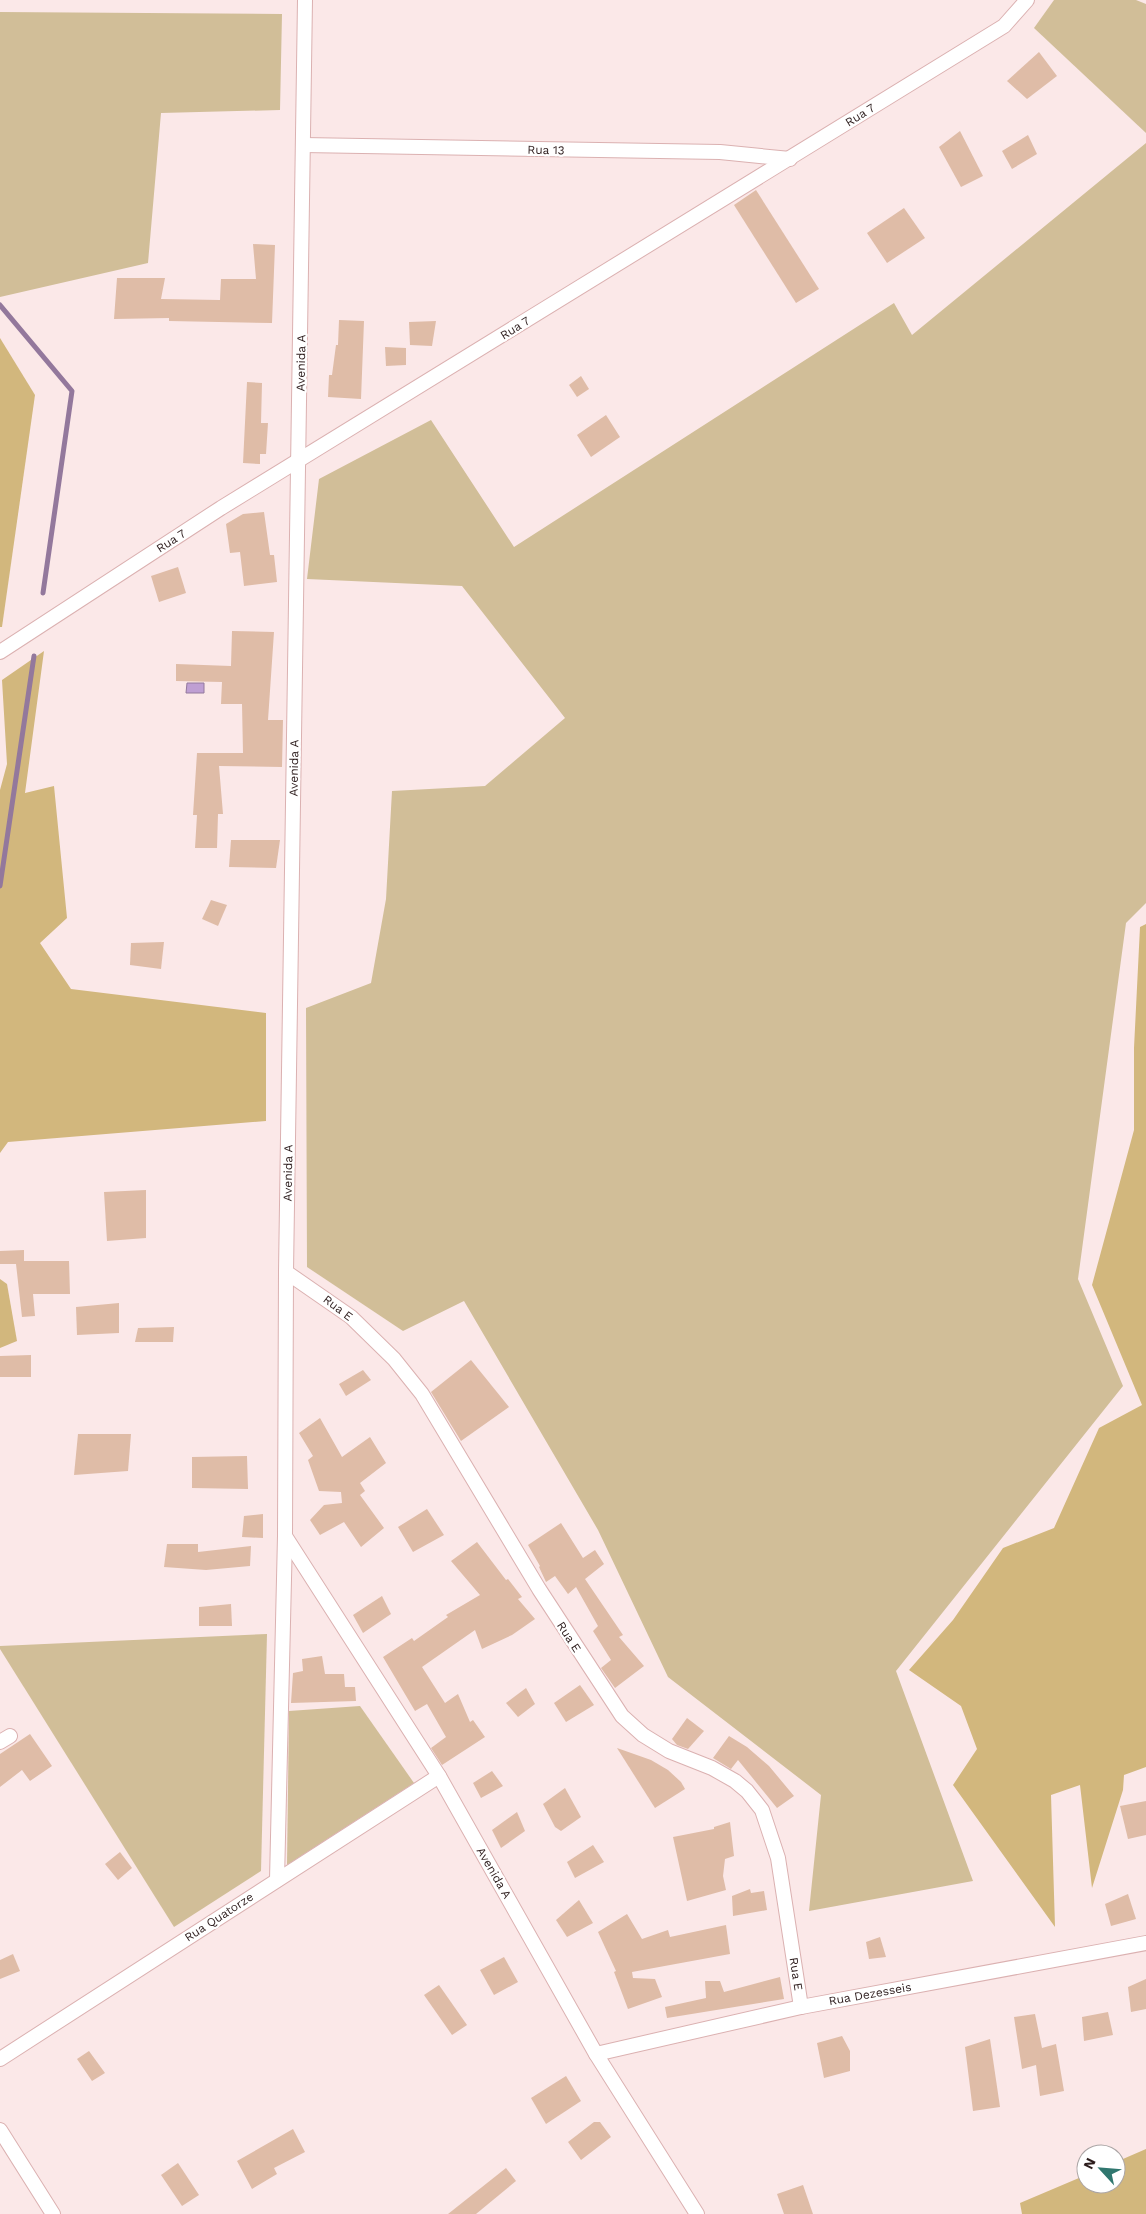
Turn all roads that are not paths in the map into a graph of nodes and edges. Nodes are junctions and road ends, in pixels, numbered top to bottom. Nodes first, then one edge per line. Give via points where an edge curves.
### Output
1 (306, 0) edge
2 (1027, 0) edge
3 (303, 146) junction
4 (790, 159) junction
5 (300, 461) junction
6 (0, 652) edge
7 (286, 1272) junction
8 (285, 1536) junction
9 (439, 1776) junction
10 (277, 1880) junction
11 (1146, 1943) edge
12 (801, 2007) junction
13 (596, 2054) junction
14 (0, 2059) edge
15 (0, 2130) edge
16 (53, 2214) edge
17 (697, 2214) edge

1 - 3 street, Avenida A
2 - 4 street, Rua 7 via 1004,26
3 - 4 street, Rua 13 via 720,152
3 - 5 street, Avenida A
4 - 5 street, Rua 7
5 - 6 street, Rua 7 via 221,508
5 - 7 street, Avenida A
7 - 8 street, Avenida A
7 - 12 street, Rua E via 351,1317 394,1359 422,1394 539,1589 622,1716 643,1735 669,1751 735,1781 762,1810 778,1858
8 - 9 street, Avenida A
8 - 10 street, Avenida A
9 - 10 street, Rua Quatorze
9 - 13 street, Avenida A
10 - 14 street, Rua Quatorze
11 - 12 street, Rua Dezesseis
12 - 13 street, Rua Dezesseis
13 - 17 street, Avenida A
15 - 16 street

